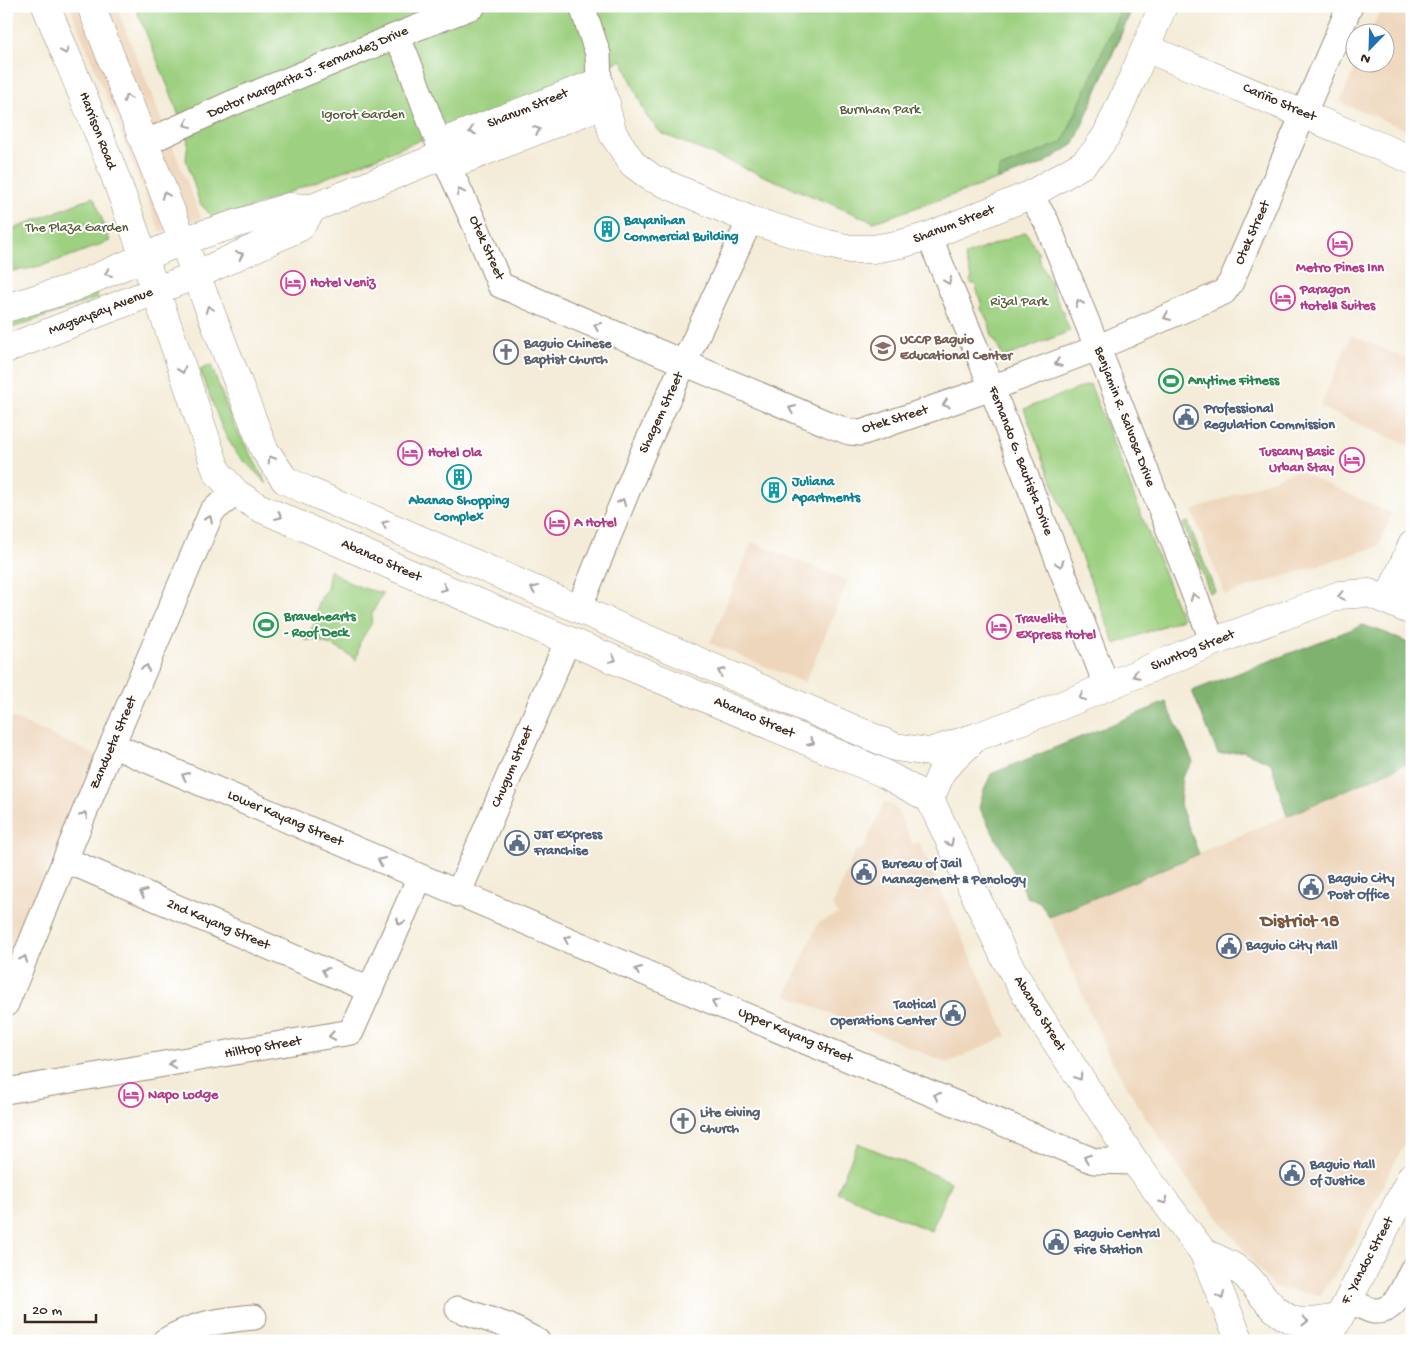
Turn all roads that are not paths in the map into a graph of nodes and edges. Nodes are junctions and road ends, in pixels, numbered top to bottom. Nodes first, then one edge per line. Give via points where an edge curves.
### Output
1 (46, 6) edge
2 (91, 6) edge
3 (473, 6) edge
4 (582, 6) edge
5 (1163, 6) edge
6 (1350, 6) edge
7 (396, 36) junction
8 (1146, 48) junction
9 (603, 92) junction
10 (1304, 114) junction
11 (145, 143) junction
12 (443, 155) junction
13 (1412, 160) edge
14 (1030, 195) junction
15 (313, 208) junction
16 (750, 220) junction
17 (929, 236) junction
18 (182, 241) junction
19 (144, 257) junction
20 (196, 275) junction
21 (6, 288) edge
22 (72, 288) junction
23 (156, 291) junction
24 (6, 308) edge
25 (1097, 348) junction
26 (6, 349) edge
27 (685, 363) junction
28 (992, 388) junction
29 (236, 493) junction
30 (1412, 545) edge
31 (1400, 605) edge
32 (579, 608) junction
33 (568, 640) junction
34 (1213, 642) junction
35 (752, 686) junction
36 (1107, 687) junction
37 (740, 712) junction
38 (976, 737) junction
39 (112, 745) junction
40 (895, 747) joint
41 (930, 799) junction
42 (66, 860) junction
43 (420, 877) junction
44 (458, 894) junction
45 (370, 990) junction
46 (6, 1004) edge
47 (6, 1091) edge
48 (1135, 1162) junction
49 (1412, 1176) edge
50 (1203, 1252) junction
51 (1412, 1270) edge
52 (458, 1309) dead end
53 (254, 1317) dead end
54 (1338, 1320) edge
55 (165, 1341) edge
56 (538, 1341) edge
57 (1240, 1341) edge

1 -> 19 main road, Harrison Road via 87,104
11 -> 2 main road
3 - 7 street, Doctor Margarita J. Fernandez Drive
4 - 9 street via 598,54
5 - 8 main road, Shanum Street
6 - 10 street, Otek Street
7 -> 11 street, Doctor Margarita J. Fernandez Drive via 230,104
7 - 12 street, Otek Street
8 - 10 main road, Cariño Street
8 - 14 main road, Shanum Street via 1106,136 1094,153 1080,166
9 - 12 main road, Shanum Street via 464,160
9 - 16 main road, Shanum Street via 613,134 633,164 652,178
10 - 13 main road, Cariño Street
10 -> 25 street, Otek Street via 1224,292
18 -> 11 main road
12 - 15 main road
27 -> 12 street, Otek Street via 500,285
14 - 17 main road, Shanum Street
25 -> 14 street, Benjamin R. Salvosa Drive via 1046,221
15 - 18 main road via 289,207
20 -> 15 main road via 300,227
16 - 17 main road, Shanum Street via 850,249 902,244
16 - 27 street, Shagem Street
17 -> 28 street, Fernando G. Bautista Drive
18 - 19 main road
18 - 20 main road, Abanao Street
19 -> 22 main road
19 - 23 main road, Abanao Street
20 - 23 main road, Magsaysay Avenue
32 -> 20 main road, Abanao Street via 284,480 264,449
21 - 22 main road
22 - 24 main road
23 - 26 main road, Magsaysay Avenue
23 -> 29 main road, Abanao Street via 218,472
25 -> 28 street, Otek Street
34 -> 25 street, Benjamin R. Salvosa Drive
28 -> 27 street, Otek Street via 861,433 849,432
32 -> 27 street, Shagem Street via 644,450
28 -> 36 street, Fernando G. Bautista Drive
29 -> 33 main road, Abanao Street via 280,517
39 -> 29 street, Zandueta Street via 212,511
30 - 31 main road
31 -> 34 main road, Shuntog Street via 1368,593 1340,595
35 -> 32 main road, Abanao Street
33 -> 37 main road, Abanao Street
33 - 44 street, Chugum Street
34 -> 36 main road, Shuntog Street
35 - 37 main road
35 - 40 main road, Abanao Street
36 -> 38 main road, Shuntog Street
37 -> 41 main road, Abanao Street via 882,773
38 - 40 main road, Shuntog Street via 929,752
38 - 41 main road, Shuntog Street via 943,768
42 -> 39 street, Zandueta Street
43 -> 39 street, Lower Kayang Street
41 -> 48 main road, Abanao Street via 1001,949 1029,1000
45 -> 42 street, 2nd Kayang Street
46 -> 42 street, Zandueta Street
43 - 44 street, Lower Kayang Street
43 -> 45 street, Hilltop Street
48 -> 44 street, Upper Kayang Street via 1094,1161
45 -> 47 street, Hilltop Street via 351,1032
48 -> 50 main road, Abanao Street
49 - 54 main road, F. Yandoc Street
50 -> 54 main road via 1245,1275 1275,1311 1292,1321
50 -> 57 main road, Abanao Street
51 - 54 street via 1394,1304 1384,1310
52 - 56 street via 508,1326
53 - 55 street via 216,1321 180,1332

